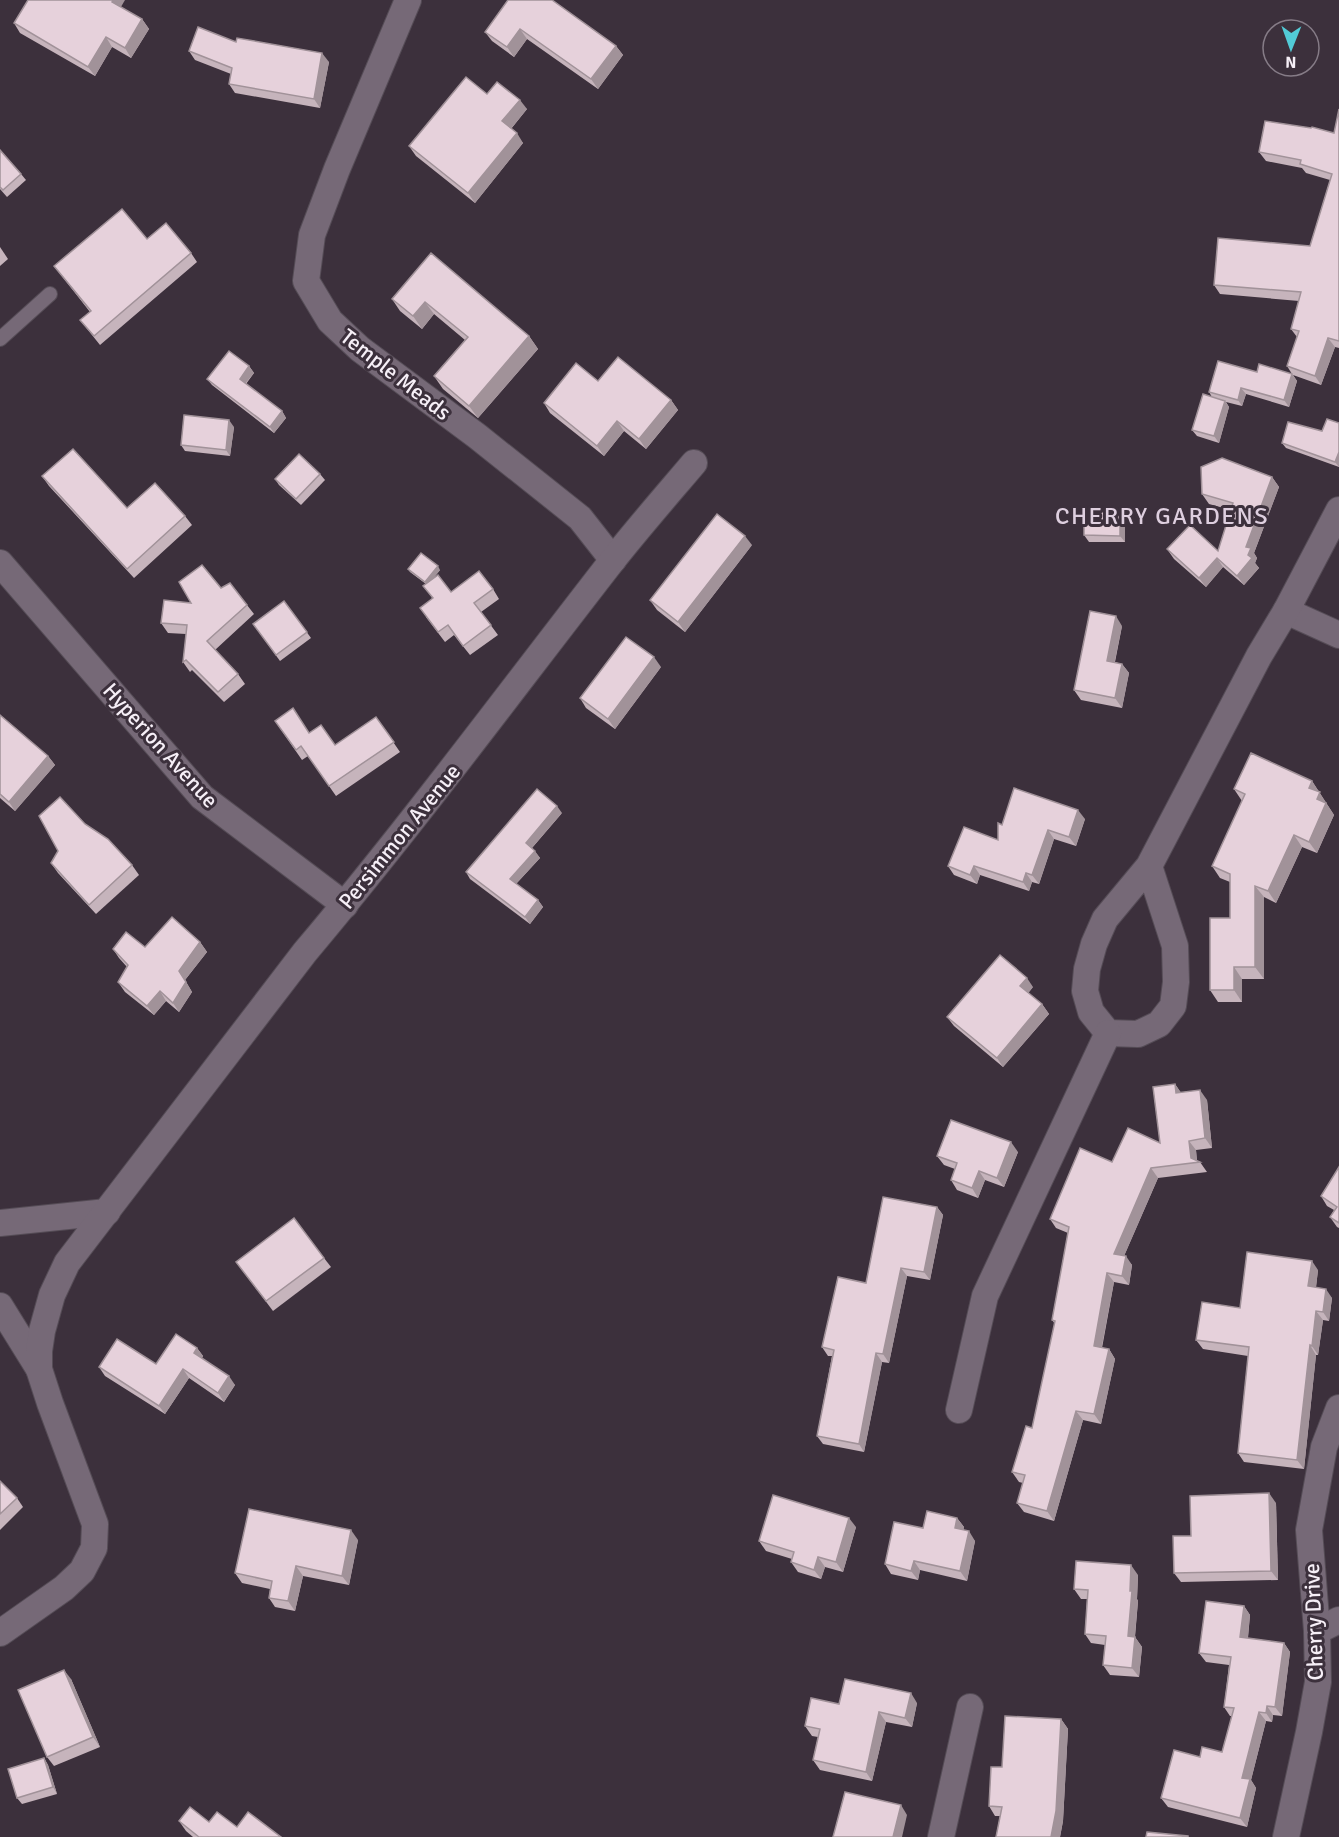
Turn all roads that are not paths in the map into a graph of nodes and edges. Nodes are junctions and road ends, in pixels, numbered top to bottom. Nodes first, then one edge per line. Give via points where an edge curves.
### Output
1 (408, 0) edge
2 (50, 294) dead end
3 (0, 339) edge
4 (693, 463) dead end
5 (1339, 510) edge
6 (613, 560) junction
7 (0, 563) edge
8 (1286, 611) junction
9 (1339, 635) edge
10 (1149, 866) junction
11 (345, 904) junction
12 (1108, 1033) junction
13 (106, 1212) junction
14 (0, 1223) edge
15 (0, 1306) edge
16 (39, 1369) junction
17 (1339, 1408) edge
18 (959, 1410) dead end
19 (1339, 1620) edge
20 (1317, 1631) junction
21 (0, 1633) edge
22 (970, 1707) dead end
23 (941, 1837) edge
24 (1286, 1837) edge

1 - 6 street, Temple Meads via 312,235 306,281 330,321 360,349 580,518
2 - 3 lane
4 - 6 street, Persimmon Avenue
5 - 8 street
6 - 11 street, Persimmon Avenue
7 - 11 street, Hyperion Avenue via 202,797
8 - 9 street
8 - 10 street
10 - 12 street via 1105,919 1094,944 1085,991 1091,1012
10 - 12 street via 1176,946 1173,1006 1159,1024 1138,1034
11 - 13 street, Persimmon Avenue
12 - 18 street via 985,1296
13 - 14 street
13 - 16 street, Persimmon Avenue via 67,1263 52,1295 42,1331
15 - 16 street
16 - 21 street via 95,1524 94,1548 82,1571 64,1588
17 - 20 street, Cherry Drive via 1324,1448 1309,1530
19 - 20 street
20 - 24 street, Cherry Drive via 1318,1682
22 - 23 street

